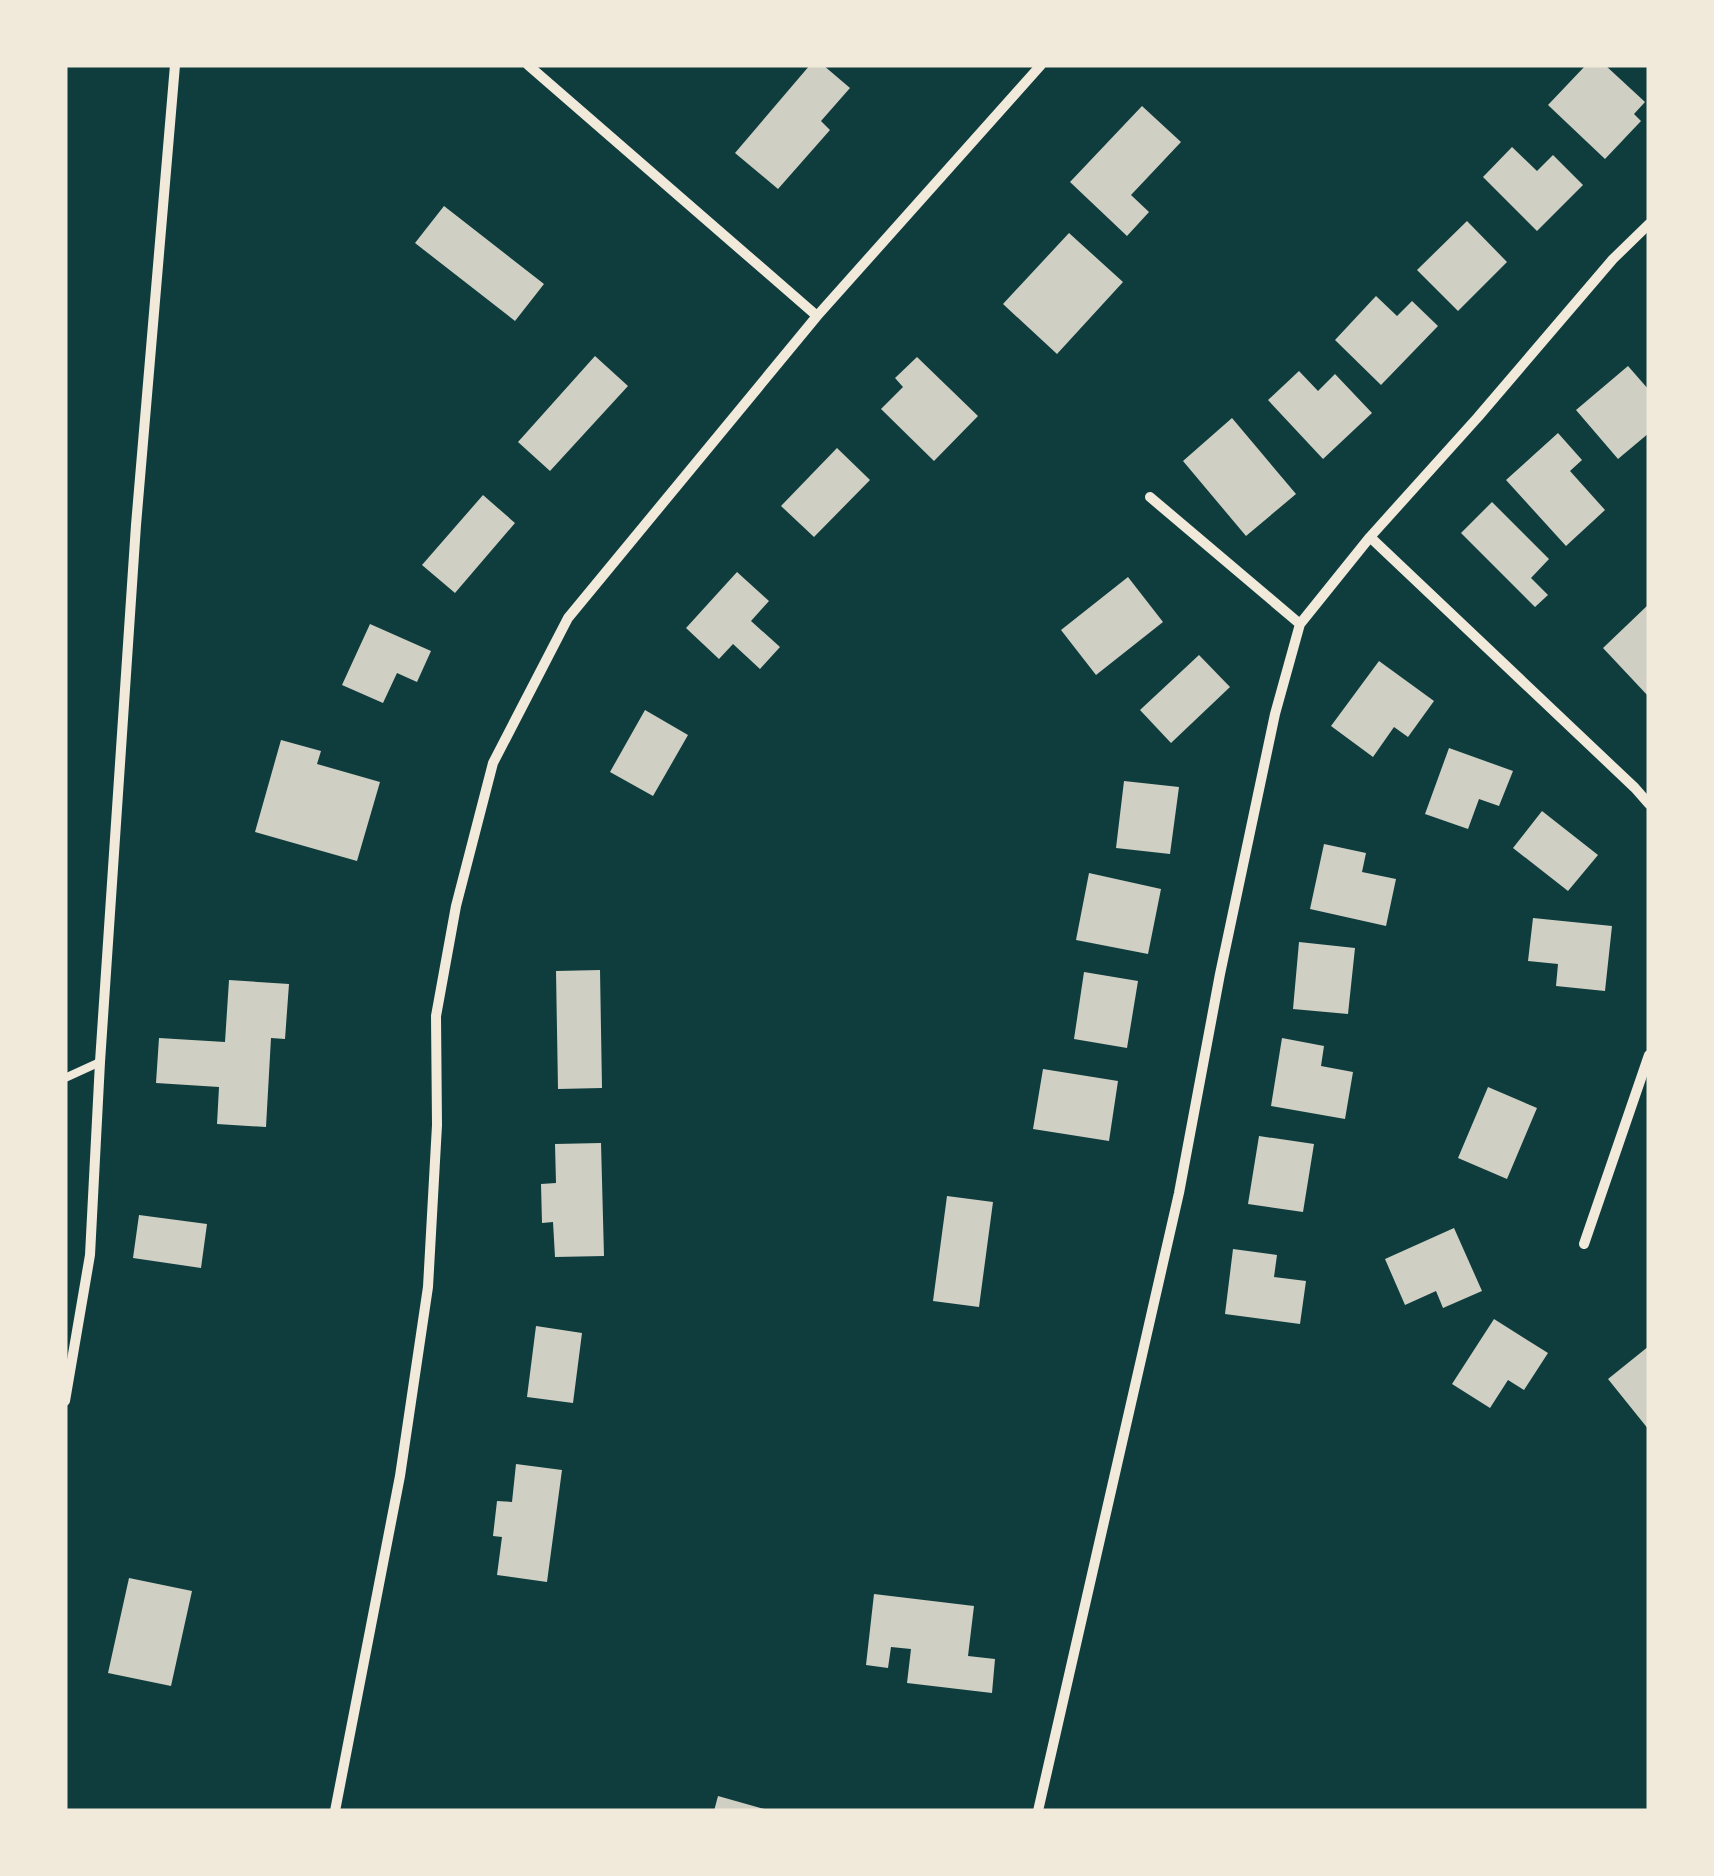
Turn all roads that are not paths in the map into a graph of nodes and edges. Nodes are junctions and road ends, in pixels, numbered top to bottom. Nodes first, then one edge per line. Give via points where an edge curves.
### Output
1 (176, 65) edge
2 (528, 65) edge
3 (1041, 65) edge
4 (1649, 224) edge
5 (817, 316) junction
6 (1150, 497) dead end
7 (1370, 537) junction
8 (1300, 624) junction
9 (1649, 804) edge
10 (1649, 1055) edge
11 (100, 1062) junction
12 (65, 1078) edge
13 (1584, 1244) dead end
14 (65, 1401) edge
15 (335, 1811) edge
16 (1038, 1811) edge

1 - 11 street
2 - 5 street
3 - 5 street
4 - 7 street
5 - 15 street via 568,618 493,763 436,1016 428,1287 400,1476
6 - 8 street
7 - 8 street
7 - 9 street
8 - 16 street via 1274,714 1179,1193
10 - 13 street
11 - 12 lane
11 - 14 street via 90,1255

